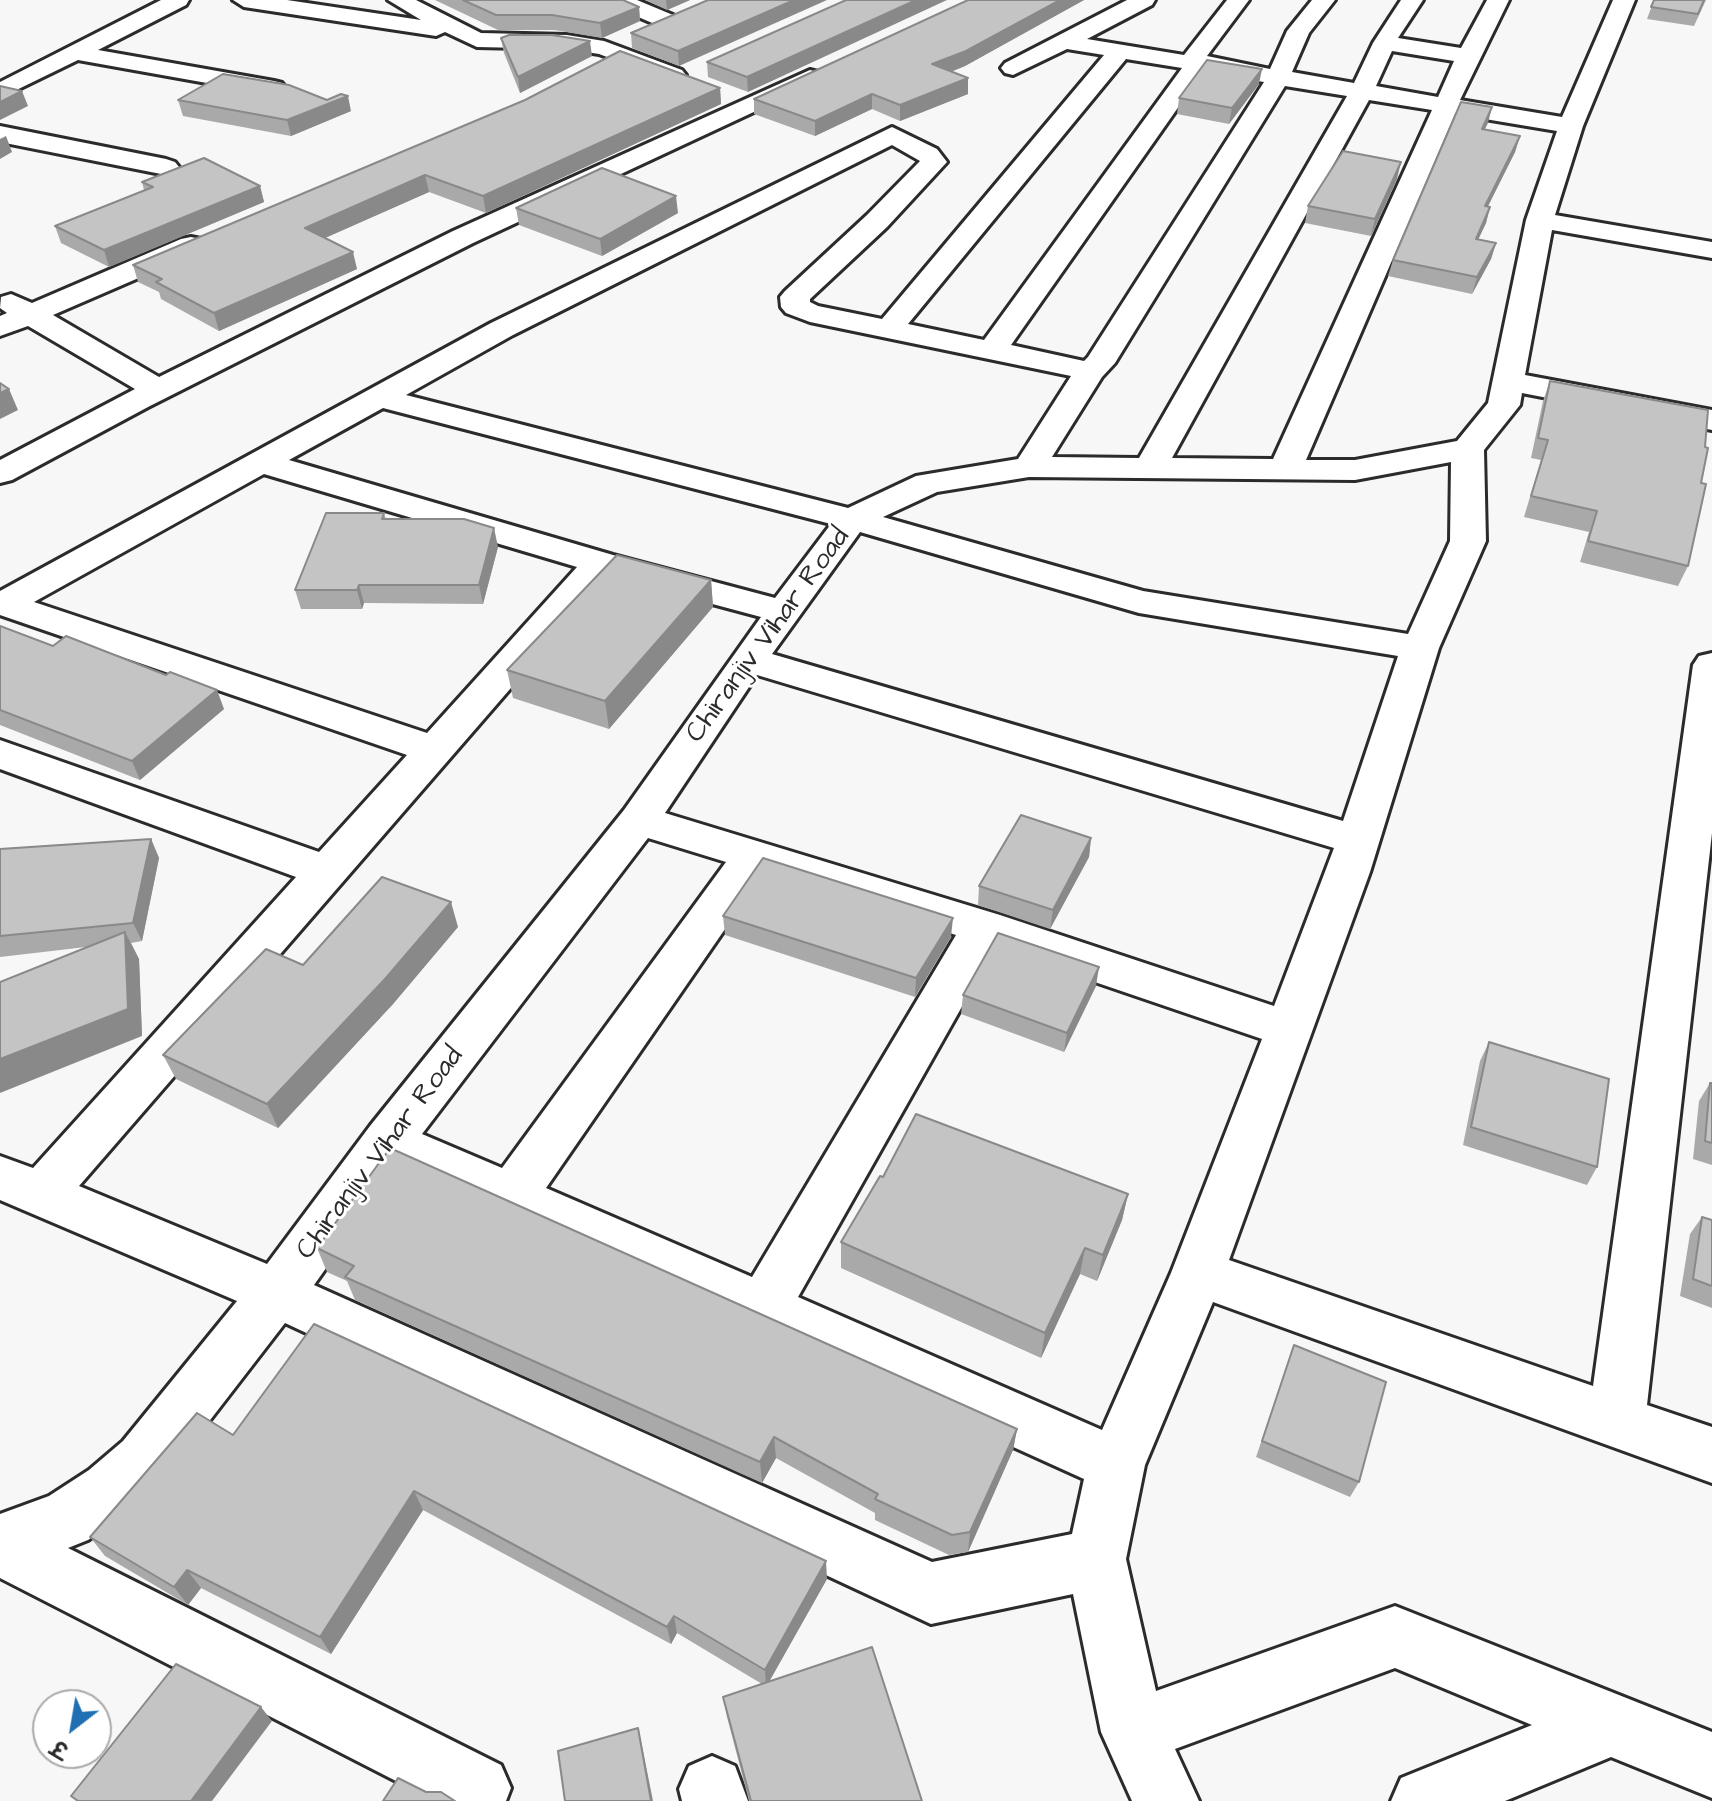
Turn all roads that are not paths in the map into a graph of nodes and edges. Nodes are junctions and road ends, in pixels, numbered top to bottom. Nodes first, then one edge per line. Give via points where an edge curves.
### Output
1 (178, 0) edge
2 (244, 0) edge
3 (399, 0) edge
4 (618, 0) edge
5 (1144, 0) edge
6 (1238, 0) edge
7 (1324, 0) edge
8 (1412, 0) edge
9 (1498, 0) edge
10 (1624, 0) edge
11 (690, 10) edge
12 (665, 20) junction
13 (459, 33) junction
14 (1066, 42) junction
15 (1384, 43) junction
16 (617, 48) junction
17 (1120, 51) junction
18 (72, 52) junction
19 (1468, 56) junction
20 (1198, 63) junction
21 (832, 66) edge
22 (1013, 68) dead end
23 (689, 76) edge
24 (1278, 76) junction
25 (1362, 90) junction
26 (0, 91) edge
27 (299, 92) edge
28 (722, 93) dead end
29 (750, 104) junction
30 (1448, 104) junction
31 (1571, 126) junction
32 (0, 134) edge
33 (166, 167) dead end
34 (1540, 220) junction
35 (221, 233) edge
36 (1712, 250) edge
37 (0, 297) edge
38 (30, 315) junction
39 (0, 327) edge
40 (889, 329) junction
41 (992, 350) junction
42 (1090, 371) junction
43 (1508, 381) junction
44 (157, 389) junction
45 (378, 397) junction
46 (1712, 420) edge
47 (1468, 449) junction
48 (261, 462) junction
49 (1029, 467) junction
50 (1151, 467) junction
51 (1285, 469) junction
52 (0, 473) edge
53 (852, 519) junction
54 (600, 563) junction
55 (1, 605) edge
56 (783, 611) junction
57 (1420, 648) junction
58 (748, 660) junction
59 (1712, 665) edge
60 (433, 749) junction
61 (0, 754) edge
62 (639, 820) junction
63 (1358, 840) junction
64 (754, 855) junction
65 (326, 871) junction
66 (984, 927) junction
67 (1290, 1030) junction
68 (388, 1141) junction
69 (21, 1185) edge
70 (512, 1195) junction
71 (1198, 1273) junction
72 (276, 1294) junction
73 (764, 1306) junction
74 (1617, 1420) junction
75 (1712, 1455) edge
76 (1116, 1465) junction
77 (0, 1545) edge
78 (1096, 1559) junction
79 (1611, 1725) junction
80 (1133, 1732) junction
81 (1712, 1765) edge
82 (478, 1788) dead end
83 (1166, 1801) edge
84 (1424, 1801) edge

1 - 18 street
2 - 13 street
3 - 13 street
4 - 12 street
5 - 14 street
6 - 20 street via 1195,56
7 - 24 street via 1298,31
8 - 15 street
9 - 19 street
10 - 31 street
11 - 12 street
12 - 16 street
13 - 16 street via 477,40 554,40
14 - 17 street
14 - 22 street
15 - 19 street
15 - 25 street
16 - 23 street
17 - 20 street
17 - 40 street
18 - 26 street
18 - 27 street
19 - 30 street
20 - 24 street
20 - 41 street
21 - 29 street
24 - 25 street
24 - 42 street via 1100,363
25 - 30 street
25 - 50 street
28 - 29 street
29 - 44 street via 463,237
30 - 31 street
30 - 51 street
31 - 34 street
32 - 33 street
34 - 36 street
34 - 43 street
35 - 38 street
37 - 38 street
38 - 39 street
38 - 44 street
40 - 41 street
40 - 45 street via 810,313 796,307 795,297 934,162 892,135 554,302
41 - 42 street
42 - 49 street
43 - 46 street
43 - 47 street via 1504,405
44 - 52 street
45 - 48 street
45 - 53 street
47 - 51 street, Chiranjiv Vihar Road via 1355,470
47 - 57 street via 1468,541
48 - 54 street
48 - 55 street
49 - 50 street, Chiranjiv Vihar Road
49 - 53 street, Chiranjiv Vihar Road via 928,483
50 - 51 street, Chiranjiv Vihar Road
53 - 56 street, Chiranjiv Vihar Road
53 - 57 street via 1139,602
54 - 56 street
54 - 60 street
55 - 60 street
56 - 58 street, Chiranjiv Vihar Road
57 - 63 street
58 - 62 street, Chiranjiv Vihar Road
58 - 63 street
59 - 74 street
60 - 65 street
61 - 65 street
62 - 64 street
62 - 68 street, Chiranjiv Vihar Road
63 - 67 street
64 - 66 street
64 - 70 street
65 - 69 street
66 - 67 street
66 - 73 street
67 - 71 street
68 - 70 street
68 - 72 street, Chiranjiv Vihar Road
69 - 72 street
70 - 73 street
71 - 74 street
71 - 76 street
72 - 77 street, Chiranjiv Vihar Road via 143,1461 67,1519
72 - 78 street via 931,1593
73 - 76 street
74 - 75 street
76 - 78 street
77 - 82 street
78 - 80 street
79 - 80 street via 1395,1637
79 - 81 street
79 - 84 street
80 - 83 street

